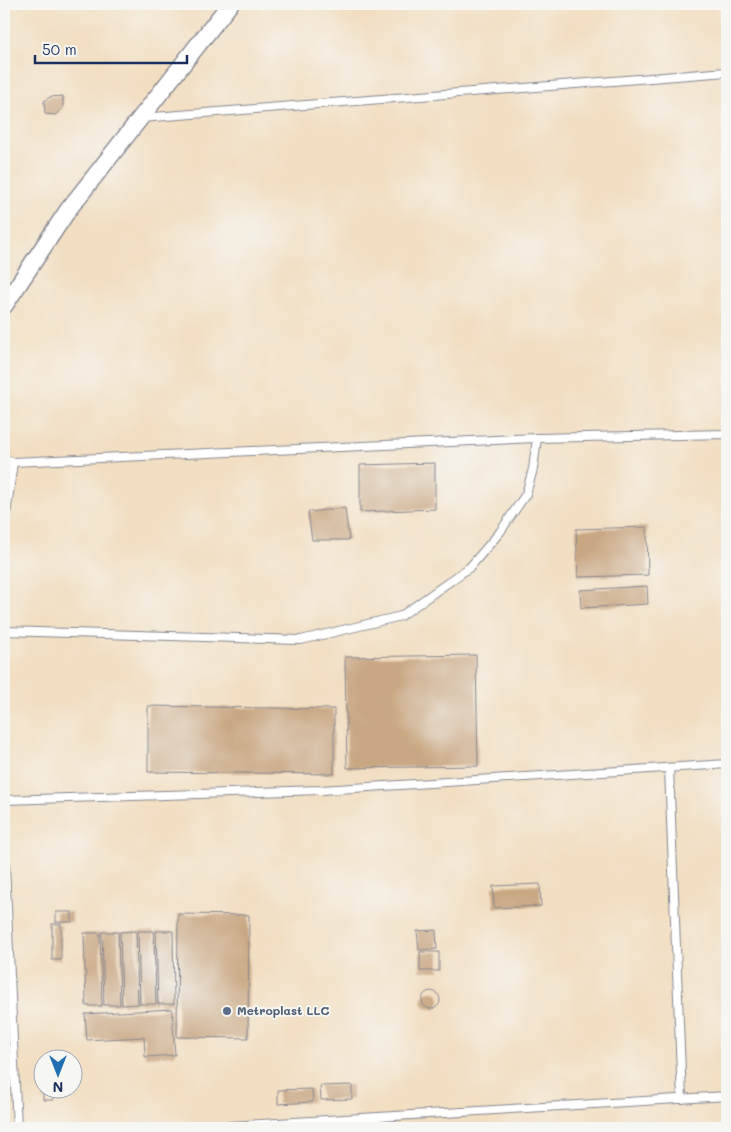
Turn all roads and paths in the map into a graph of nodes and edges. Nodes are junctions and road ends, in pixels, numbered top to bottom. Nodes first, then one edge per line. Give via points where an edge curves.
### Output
1 (229, 6) edge
2 (727, 72) edge
3 (141, 118) junction
4 (4, 306) edge
5 (727, 434) edge
6 (537, 438) junction
7 (4, 460) edge
8 (13, 462) junction
9 (4, 530) edge
10 (4, 631) edge
11 (727, 764) edge
12 (669, 768) junction
13 (4, 800) edge
14 (4, 844) edge
15 (727, 1096) edge
16 (682, 1099) junction
17 (17, 1128) edge
18 (196, 1128) edge
19 (244, 1128) edge

1 - 3 street
2 - 3 lane
3 - 4 street via 68,210
5 - 6 lane
6 - 8 lane
6 - 10 lane via 526,494 500,532 470,567 401,616 301,640
7 - 8 lane
8 - 9 lane
11 - 12 lane
12 - 13 lane via 322,790
12 - 16 lane
14 - 17 lane
15 - 16 lane
16 - 19 lane
18 - 19 lane

